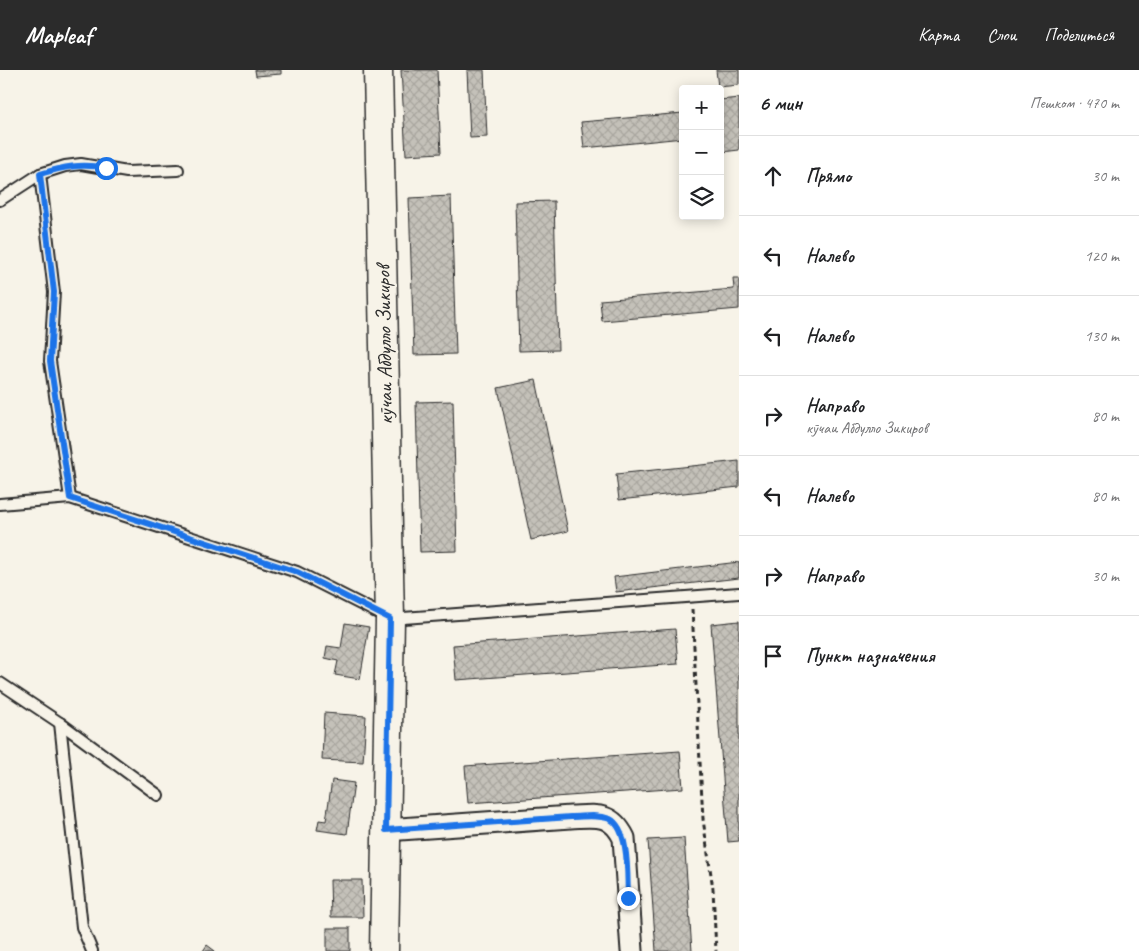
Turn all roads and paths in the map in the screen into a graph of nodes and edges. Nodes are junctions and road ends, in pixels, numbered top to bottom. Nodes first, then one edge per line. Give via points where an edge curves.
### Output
1 (378, 70) edge
2 (178, 170) dead end
3 (40, 174) junction
4 (0, 200) edge
5 (70, 498) junction
6 (0, 504) edge
7 (739, 593) edge
8 (692, 598) junction
9 (390, 619) junction
10 (0, 683) edge
11 (60, 723) junction
12 (158, 795) dead end
13 (386, 830) junction
14 (92, 951) edge
15 (384, 951) edge
16 (632, 951) edge
17 (716, 951) edge

1 - 9 street, кӯчаи Абдулло Зикиров
2 - 3 lane via 127,172 81,164
3 - 4 lane
3 - 5 lane via 54,292 50,361
5 - 6 lane
5 - 9 lane via 297,572
7 - 8 lane
8 - 9 lane
8 - 17 path via 703,820 713,889
9 - 13 street, кӯчаи Абдулло Зикиров
10 - 11 lane
11 - 12 lane
11 - 14 lane via 82,927
13 - 15 street, кӯчаи Абдулло Зикиров
13 - 16 street via 571,817 610,819 617,824 624,838

